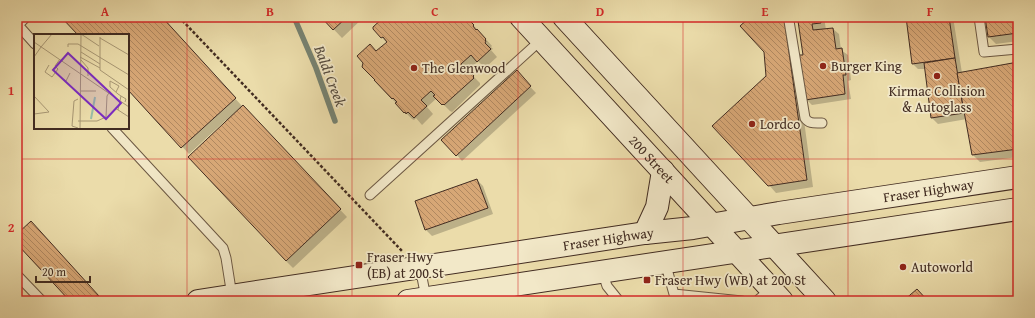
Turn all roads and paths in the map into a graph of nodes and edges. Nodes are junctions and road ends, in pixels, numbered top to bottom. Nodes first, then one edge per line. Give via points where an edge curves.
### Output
1 (26, 17) edge
2 (179, 17) edge
3 (521, 17) edge
4 (564, 17) edge
5 (790, 17) edge
6 (979, 17) edge
7 (542, 39) junction
8 (34, 43) edge
9 (1018, 49) edge
10 (822, 123) dead end
11 (113, 129) edge
12 (663, 171) junction
13 (1018, 177) edge
14 (370, 195) dead end
15 (1018, 209) edge
16 (749, 218) junction
17 (713, 224) junction
18 (645, 233) junction
19 (774, 246) junction
20 (737, 251) junction
21 (404, 252) dead end
22 (665, 262) junction
23 (420, 268) junction
24 (602, 271) junction
25 (17, 275) edge
26 (770, 297) edge
27 (232, 298) edge
28 (671, 298) edge
29 (704, 299) edge
30 (417, 300) edge
31 (42, 301) edge
32 (198, 301) edge
33 (619, 301) edge
34 (737, 301) edge
35 (825, 301) edge

1 - 8 lane via 18,25
2 - 21 path
3 - 7 main road, 200 Street
4 - 16 main road
5 - 10 lane via 805,118 812,124
6 - 9 lane via 984,52
7 - 12 main road, 200 Street
7 - 14 lane
11 - 27 lane via 223,248
12 - 17 main road, 200 Street
12 - 18 main road via 657,207
13 - 16 main road, Fraser Highway
15 - 19 main road
16 - 17 main road, Fraser Highway
16 - 19 main road
17 - 18 main road, Fraser Highway
17 - 20 main road, 200 Street
18 - 23 main road, Fraser Highway
19 - 20 main road
19 - 35 main road
20 - 22 main road
20 - 26 main road, 200 Street
22 - 24 main road
22 - 28 lane
23 - 27 main road, Fraser Highway
23 - 30 lane
24 - 30 main road
24 - 33 lane via 607,286
25 - 31 lane
27 - 32 main road, Fraser Highway
28 - 29 lane
29 - 34 lane

